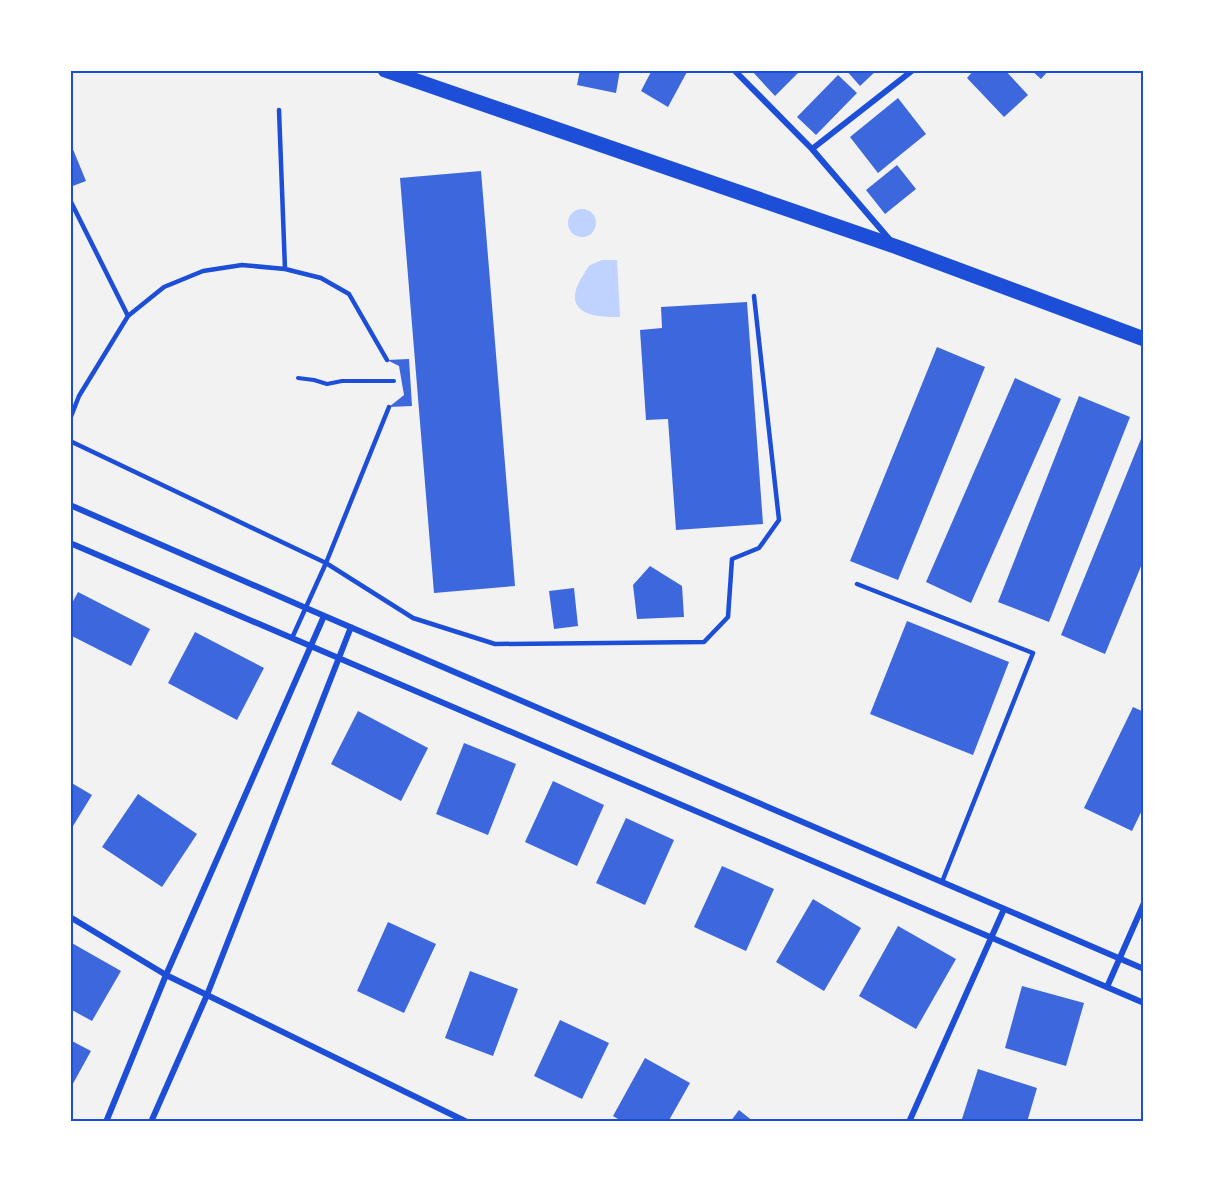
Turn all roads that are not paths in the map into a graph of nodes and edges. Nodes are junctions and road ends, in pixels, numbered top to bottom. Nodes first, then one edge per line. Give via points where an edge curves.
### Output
1 (385, 70) edge
2 (734, 70) edge
3 (913, 70) edge
4 (279, 110) dead end
5 (812, 149) junction
6 (70, 200) edge
7 (897, 247) junction
8 (285, 269) junction
9 (754, 296) dead end
10 (128, 316) junction
11 (1143, 339) edge
12 (387, 360) dead end
13 (389, 407) dead end
14 (70, 419) edge
15 (70, 441) edge
16 (70, 505) edge
17 (70, 543) edge
18 (326, 563) junction
19 (857, 585) dead end
20 (306, 608) junction
21 (324, 616) junction
22 (351, 627) junction
23 (292, 638) junction
24 (311, 646) junction
25 (338, 657) junction
26 (942, 882) junction
27 (1143, 903) edge
28 (1005, 909) junction
29 (70, 917) edge
30 (992, 938) junction
31 (1119, 958) junction
32 (1143, 969) edge
33 (166, 975) junction
34 (1107, 987) junction
35 (207, 995) junction
36 (1143, 1003) edge
37 (106, 1122) edge
38 (151, 1122) edge
39 (467, 1122) edge
40 (909, 1122) edge

1 - 7 main road
2 - 5 street
3 - 5 street
4 - 8 lane
5 - 7 street
6 - 10 lane
7 - 11 main road
8 - 10 lane via 242,265 203,271 164,287
8 - 12 lane via 321,278 350,294
9 - 18 lane via 779,520 759,548 732,559 728,617 704,642 495,644 413,618
10 - 14 lane via 79,396
13 - 18 lane
15 - 18 lane
16 - 20 street
17 - 23 street
18 - 20 lane
19 - 26 lane via 1034,653
20 - 21 street
20 - 23 lane
21 - 22 street
21 - 24 street
22 - 25 street
22 - 26 street
23 - 24 street
24 - 25 street
24 - 33 street
25 - 30 street
25 - 35 street
26 - 28 street
27 - 31 street
28 - 30 street
28 - 31 street
29 - 33 street
30 - 34 street
30 - 40 street
31 - 32 street
31 - 34 street
33 - 35 street
33 - 37 street
34 - 36 street
35 - 38 street
35 - 39 street

